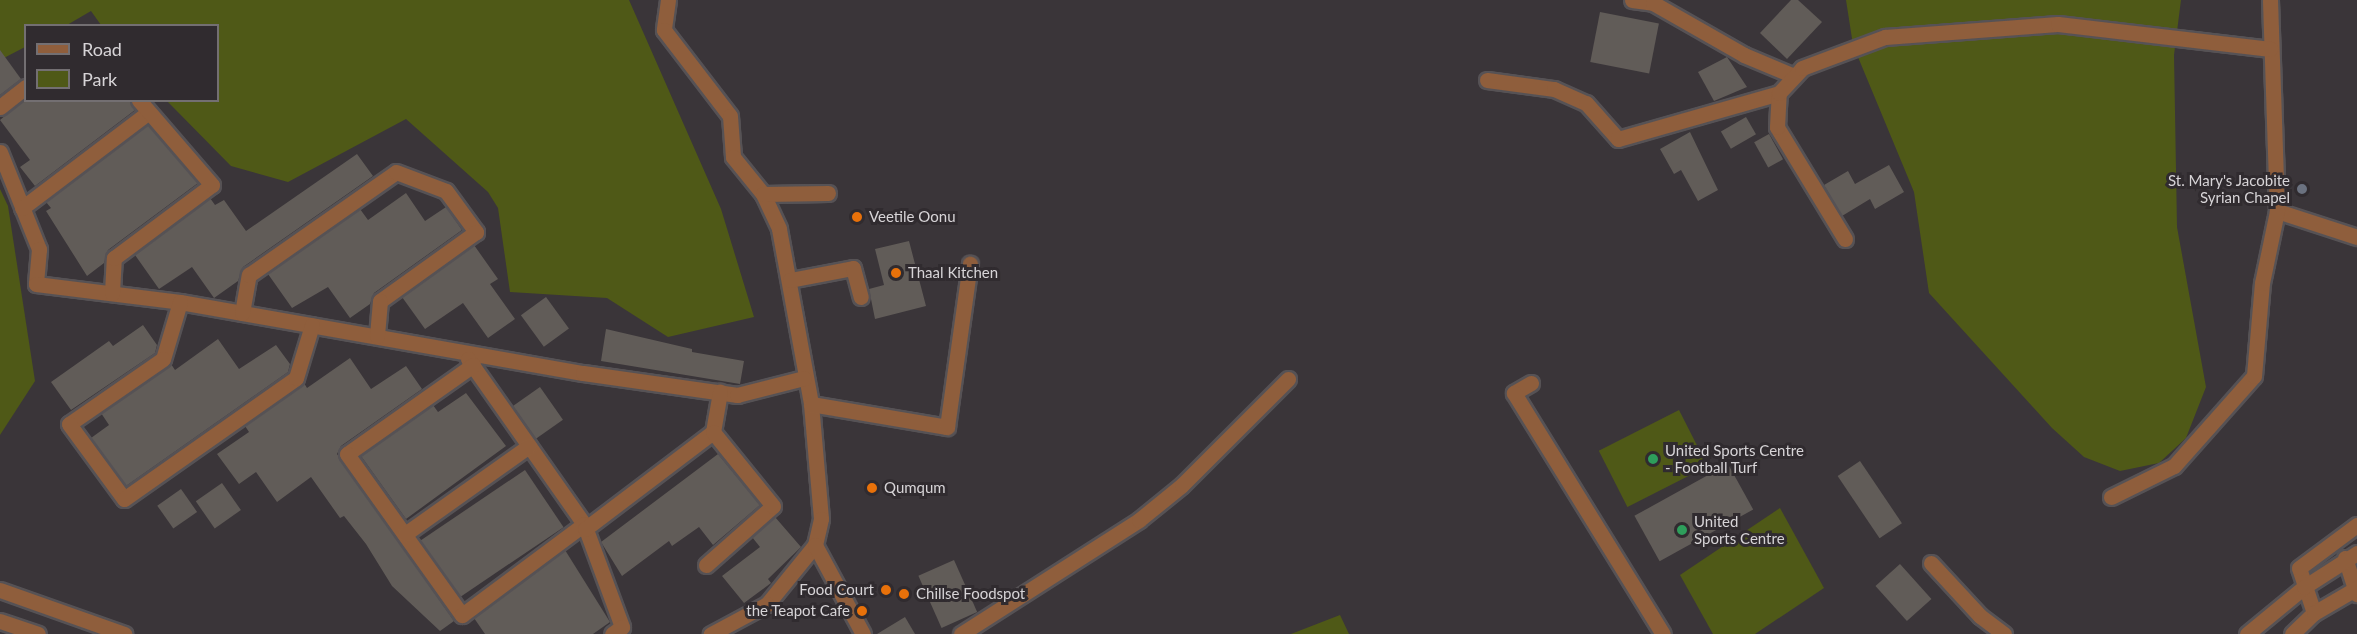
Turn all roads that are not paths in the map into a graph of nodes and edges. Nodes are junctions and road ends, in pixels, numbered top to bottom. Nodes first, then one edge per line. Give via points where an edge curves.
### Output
1 (668, 0) edge
2 (1632, 0) edge
3 (2270, 0) edge
4 (2271, 49) junction
5 (1794, 76) junction
6 (1487, 80) dead end
7 (24, 89) edge
8 (1779, 93) junction
9 (144, 106) edge
10 (0, 107) edge
11 (0, 152) edge
12 (828, 193) dead end
13 (762, 194) junction
14 (22, 208) junction
15 (2277, 212) junction
16 (2357, 237) edge
17 (1845, 239) dead end
18 (970, 264) dead end
19 (790, 280) junction
20 (112, 293) junction
21 (861, 297) dead end
22 (180, 302) junction
23 (242, 313) junction
24 (312, 325) junction
25 (377, 336) junction
26 (463, 351) junction
27 (473, 366) junction
28 (804, 378) junction
29 (1288, 379) dead end
30 (1531, 383) dead end
31 (720, 392) junction
32 (811, 404) junction
33 (713, 432) junction
34 (529, 446) junction
35 (2111, 497) dead end
36 (2357, 525) edge
37 (584, 526) junction
38 (405, 534) junction
39 (815, 545) junction
40 (2351, 556) edge
41 (1931, 563) dead end
42 (706, 565) dead end
43 (2304, 588) junction
44 (0, 590) edge
45 (2357, 590) edge
46 (2314, 613) junction
47 (0, 621) edge
48 (38, 634) edge
49 (124, 634) edge
50 (612, 634) edge
51 (711, 634) edge
52 (863, 634) edge
53 (961, 634) edge
54 (1663, 634) edge
55 (2004, 634) edge
56 (2247, 634) edge
57 (2292, 634) edge

1 - 13 street via 664,30 730,116 733,157
2 - 5 street via 1653,3 1744,55
3 - 4 street
4 - 5 street via 2058,24 1885,37 1802,68
4 - 15 street
5 - 8 street
6 - 8 street via 1554,89 1586,103 1618,139
7 - 10 street
8 - 17 street via 1777,127
9 - 14 street
9 - 20 street via 212,185 114,258
11 - 14 street
12 - 13 street
13 - 19 street via 779,229
14 - 20 street via 39,249 36,284
15 - 16 street
15 - 35 street via 2262,283 2254,376 2174,466
18 - 32 street via 947,427
19 - 21 street via 853,268
19 - 28 street
20 - 22 street
22 - 23 street
22 - 24 street via 163,359 69,424 124,499 296,378
23 - 24 street
23 - 25 street via 249,275 396,172 446,191 476,232 380,301
24 - 25 street
25 - 26 street
26 - 27 street
26 - 31 street via 583,374
27 - 34 street
27 - 38 street via 347,454
28 - 31 street via 737,394
28 - 32 street
29 - 53 street via 1182,485 1139,520
30 - 54 street via 1514,393
31 - 33 street
32 - 39 street via 821,519
33 - 37 street
33 - 42 street via 773,506
34 - 37 street
34 - 38 street
36 - 43 street via 2302,563 2299,575
37 - 38 street via 462,615
37 - 50 street via 622,627
39 - 51 street via 767,604
39 - 52 street
40 - 43 street
40 - 45 street
41 - 55 street
43 - 46 street
43 - 56 street
44 - 49 street
45 - 46 street
46 - 57 street
47 - 48 street

